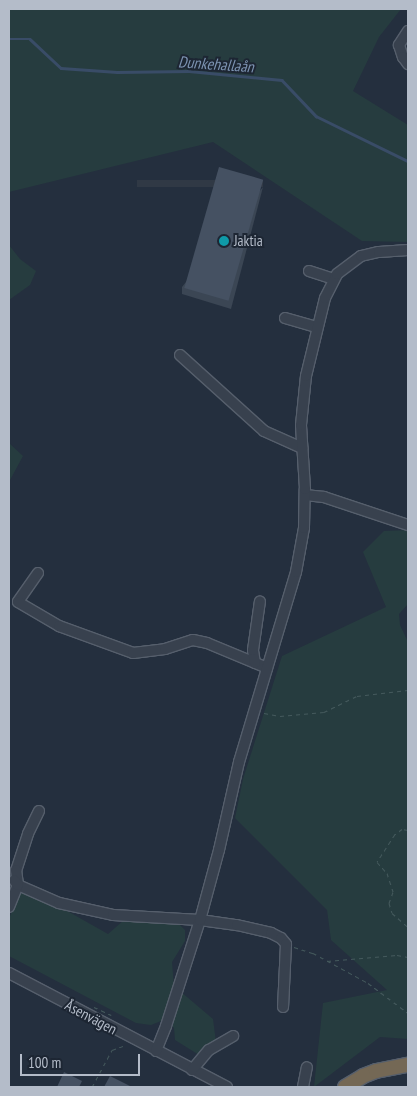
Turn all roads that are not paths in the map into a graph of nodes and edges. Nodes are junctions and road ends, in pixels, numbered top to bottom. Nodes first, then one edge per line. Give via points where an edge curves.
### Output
1 (408, 32) edge
2 (408, 64) edge
3 (408, 250) edge
4 (309, 271) dead end
5 (334, 279) junction
6 (285, 318) dead end
7 (317, 327) junction
8 (180, 355) dead end
9 (302, 448) junction
10 (304, 495) junction
11 (408, 525) edge
12 (38, 573) dead end
13 (260, 601) dead end
14 (255, 663) junction
15 (267, 668) junction
16 (39, 811) dead end
17 (9, 870) edge
18 (18, 885) junction
19 (9, 908) edge
20 (200, 920) junction
21 (9, 973) edge
22 (283, 1007) dead end
23 (233, 1036) dead end
24 (156, 1051) junction
25 (408, 1065) edge
26 (307, 1067) dead end
27 (192, 1070) junction
28 (227, 1087) edge
29 (303, 1087) edge
30 (345, 1087) edge

1 - 2 street via 399,45
3 - 5 street via 362,256 349,263
4 - 5 street
5 - 7 street
6 - 7 street
7 - 9 street via 306,376
8 - 9 street via 264,431
9 - 10 street
10 - 11 street via 324,497
10 - 15 street via 304,528 296,572
12 - 14 street via 18,602 59,626 132,653 165,649 193,640
13 - 14 street via 253,650
14 - 15 street
15 - 20 street via 239,762 220,850
16 - 18 street via 16,870
17 - 18 street
18 - 19 street
18 - 20 street via 59,903 113,916
20 - 22 street via 259,929 281,938 286,944
20 - 24 street
21 - 24 street, Åsenvägen
23 - 27 street via 209,1050
24 - 27 street, Åsenvägen
25 - 30 highway via 376,1071
26 - 29 street
27 - 28 street, Åsenvägen

